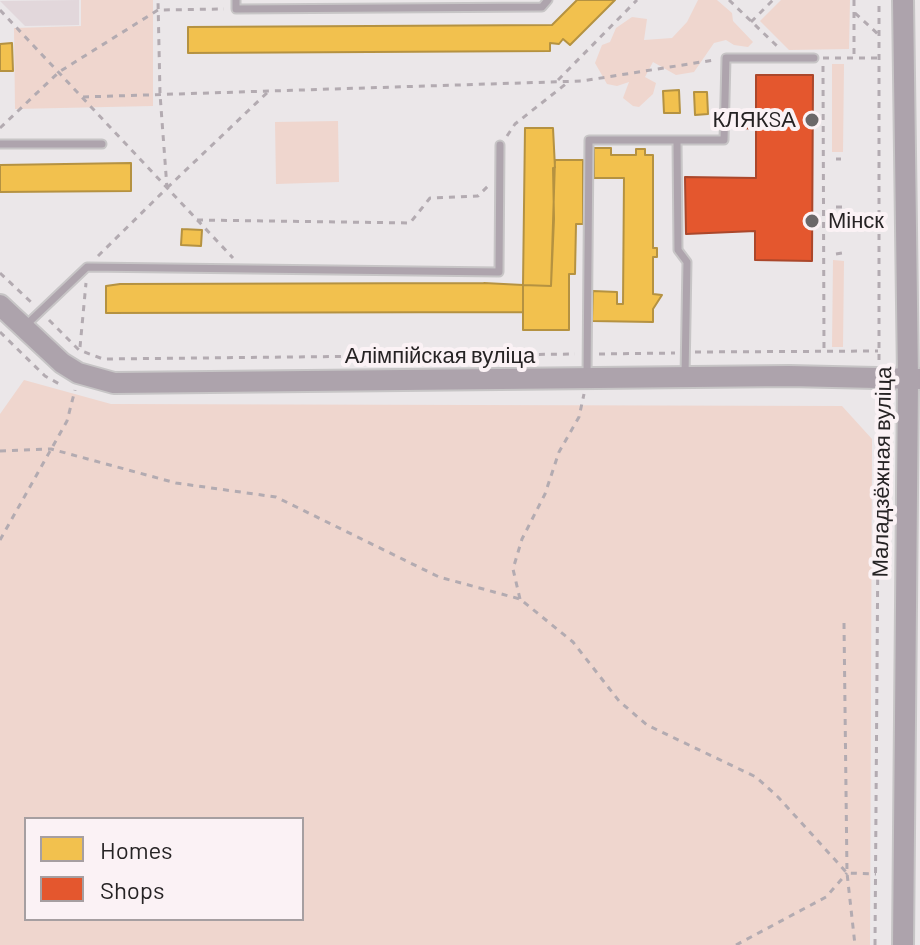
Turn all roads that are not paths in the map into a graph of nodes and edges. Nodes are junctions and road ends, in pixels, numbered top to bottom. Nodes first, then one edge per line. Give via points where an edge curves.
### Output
1 (548, 0) edge
2 (903, 0) edge
3 (236, 5) edge
4 (819, 58) road end
5 (677, 141) junction
6 (0, 144) edge
7 (102, 144) dead end
8 (500, 145) road end
9 (0, 305) edge
10 (23, 328) junction
11 (685, 378) junction
12 (587, 379) junction
13 (914, 379) edge
14 (903, 945) edge

1 - 3 lane via 542,7
2 - 13 main road, Маладзёжная вуліца
4 - 5 lane via 726,58 724,140
5 - 11 lane via 678,250 687,262
5 - 12 lane via 589,140
6 - 7 lane
8 - 10 lane via 499,272 87,267
9 - 10 main road, Алімпійская вуліца
10 - 12 main road, Алімпійская вуліца via 76,382
11 - 12 main road, Алімпійская вуліца
11 - 13 main road, Алімпійская вуліца
13 - 14 main road, Маладзёжная вуліца

